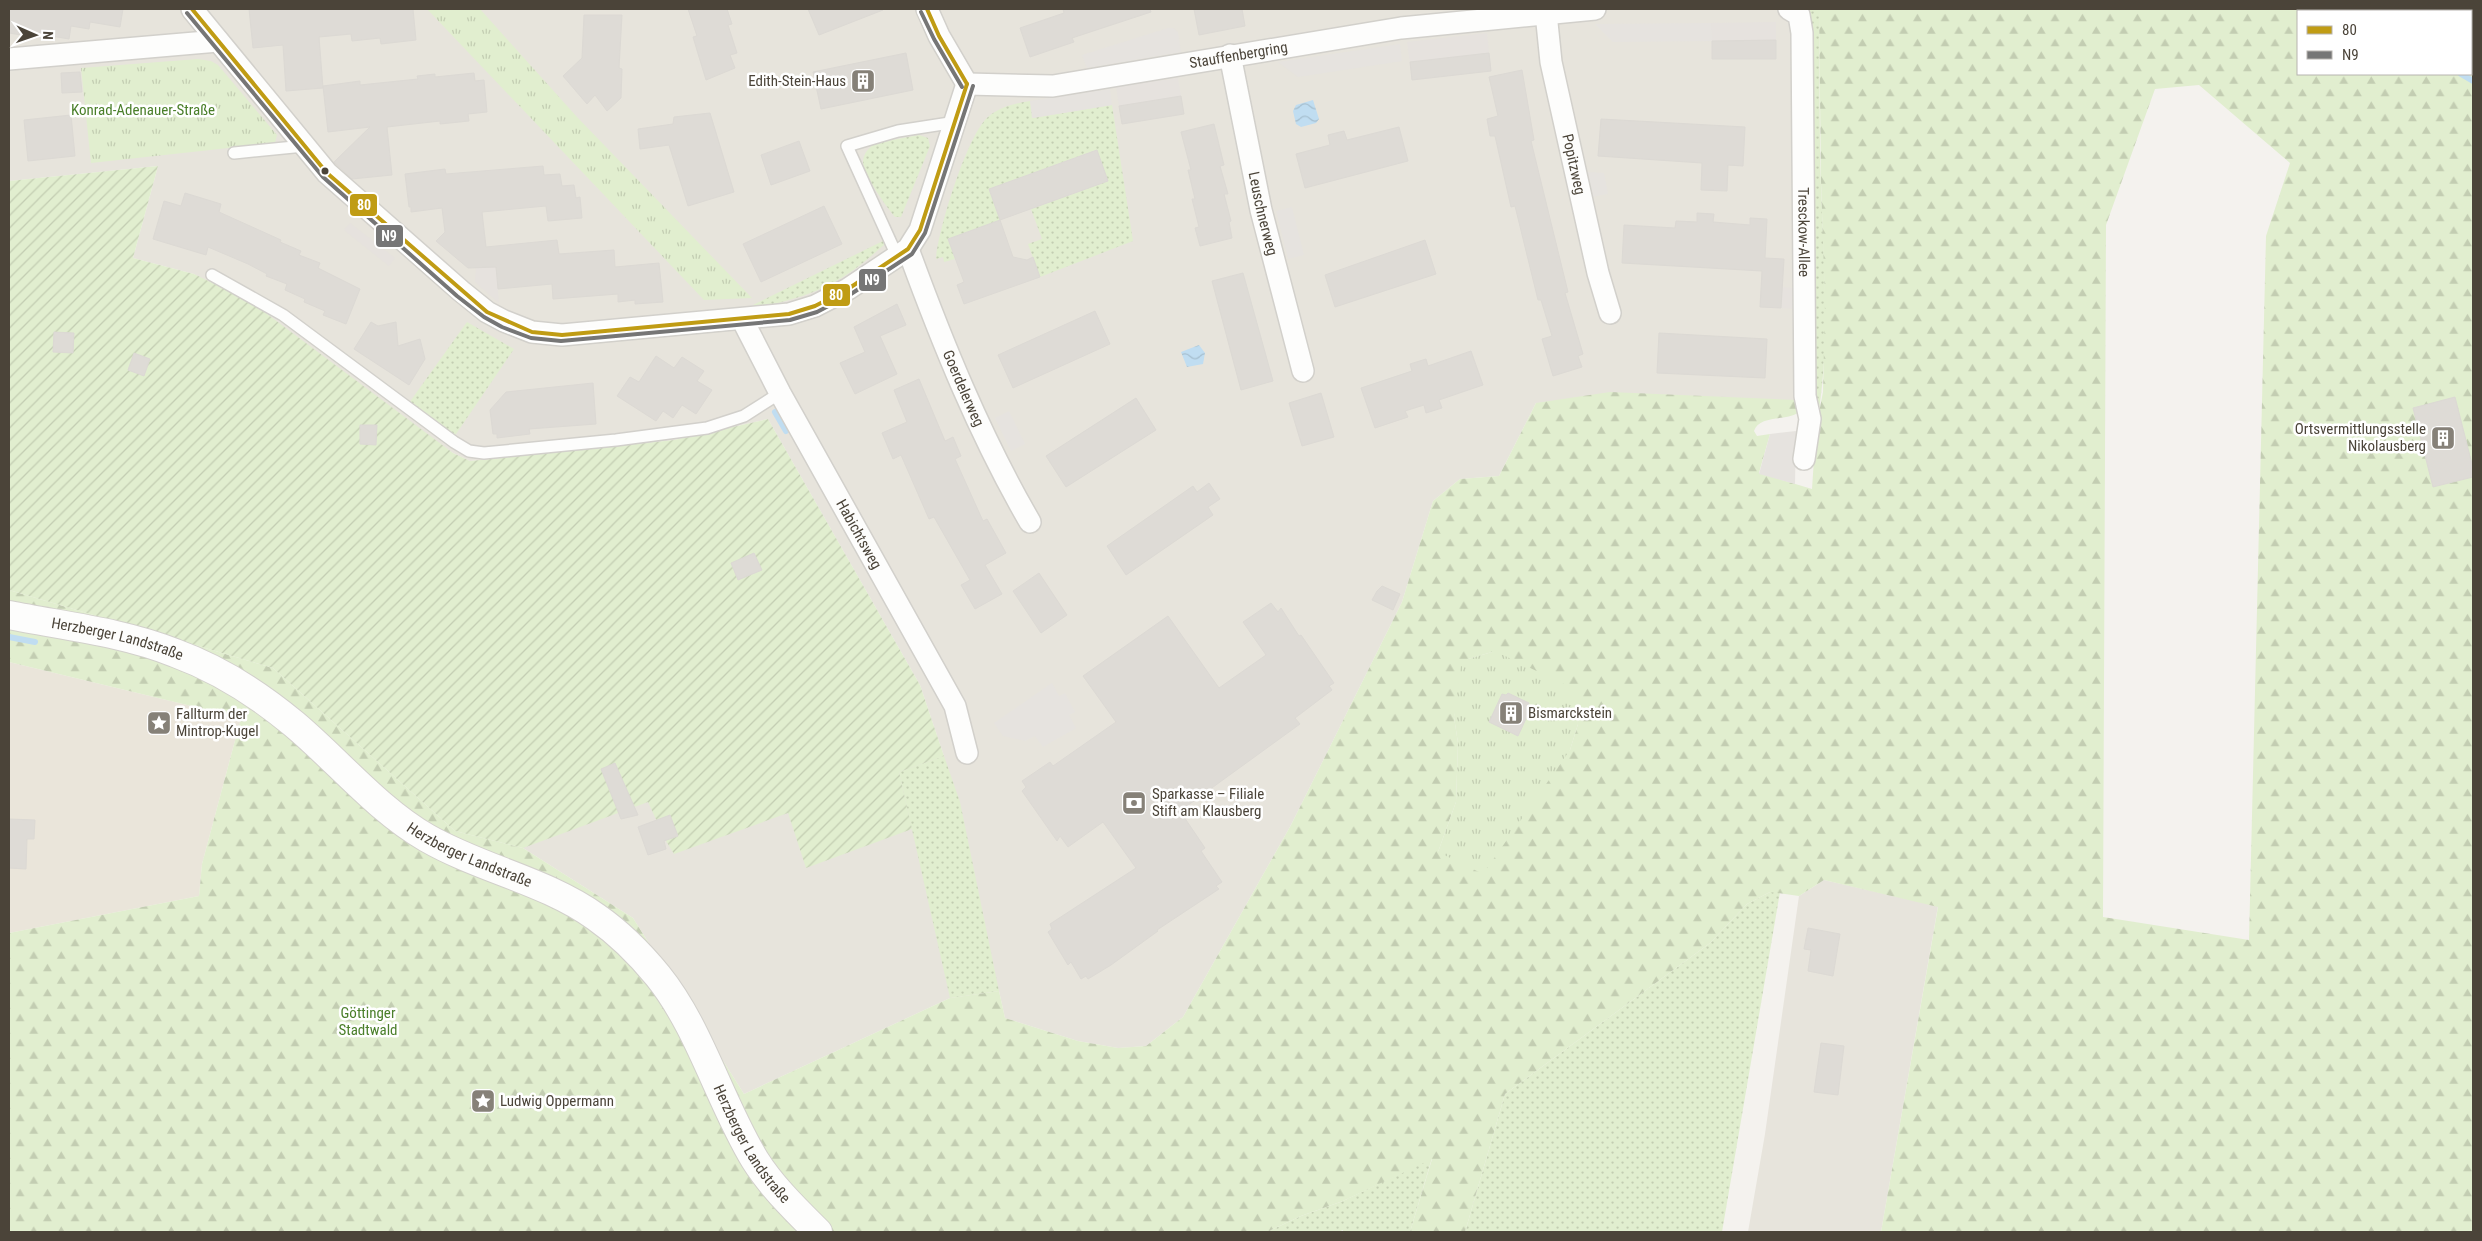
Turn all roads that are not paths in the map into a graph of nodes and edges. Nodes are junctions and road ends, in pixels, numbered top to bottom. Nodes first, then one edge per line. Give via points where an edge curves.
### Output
1 (192, 9) edge
2 (927, 9) edge
3 (1595, 9) edge
4 (1789, 9) edge
5 (1546, 13) junction
6 (218, 41) junction
7 (1230, 55) junction
8 (9, 59) edge
9 (967, 84) junction
10 (956, 122) junction
11 (304, 146) junction
12 (234, 153) dead end
13 (902, 253) junction
14 (212, 275) dead end
15 (1610, 313) dead end
16 (742, 319) junction
17 (1303, 371) dead end
18 (780, 393) junction
19 (1804, 459) dead end
20 (1030, 522) dead end
21 (9, 615) edge
22 (967, 752) dead end
23 (818, 1232) edge

1 - 6 street
2 - 9 street
3 - 5 street, Stauffenbergring
4 - 19 street, Tresckow-Allee via 1799,15 1802,33 1805,396 1810,419
5 - 7 street, Stauffenbergring via 1401,28
5 - 15 street, Popitzweg via 1550,62
6 - 8 street
6 - 11 street
7 - 9 street, Stauffenbergring via 1053,86
7 - 17 street, Leuschnerweg via 1261,210
9 - 10 street
10 - 13 street via 920,230
10 - 13 lane, Goerdelerweg via 898,131 847,146
11 - 12 lane
11 - 16 street via 327,173 461,291 487,312 518,328 562,335
13 - 16 street via 848,289 815,306 789,314
13 - 20 street, Goerdelerweg via 1004,478
14 - 18 lane via 283,316 469,451 484,454 698,429 744,416
16 - 18 street, Habichtsweg
18 - 22 street, Habichtsweg via 955,706
21 - 23 street, Herzberger Landstraße via 109,634 173,652 213,669 254,692 293,723 398,819 427,838 556,894 596,916 659,977 680,1010 756,1160 788,1202

